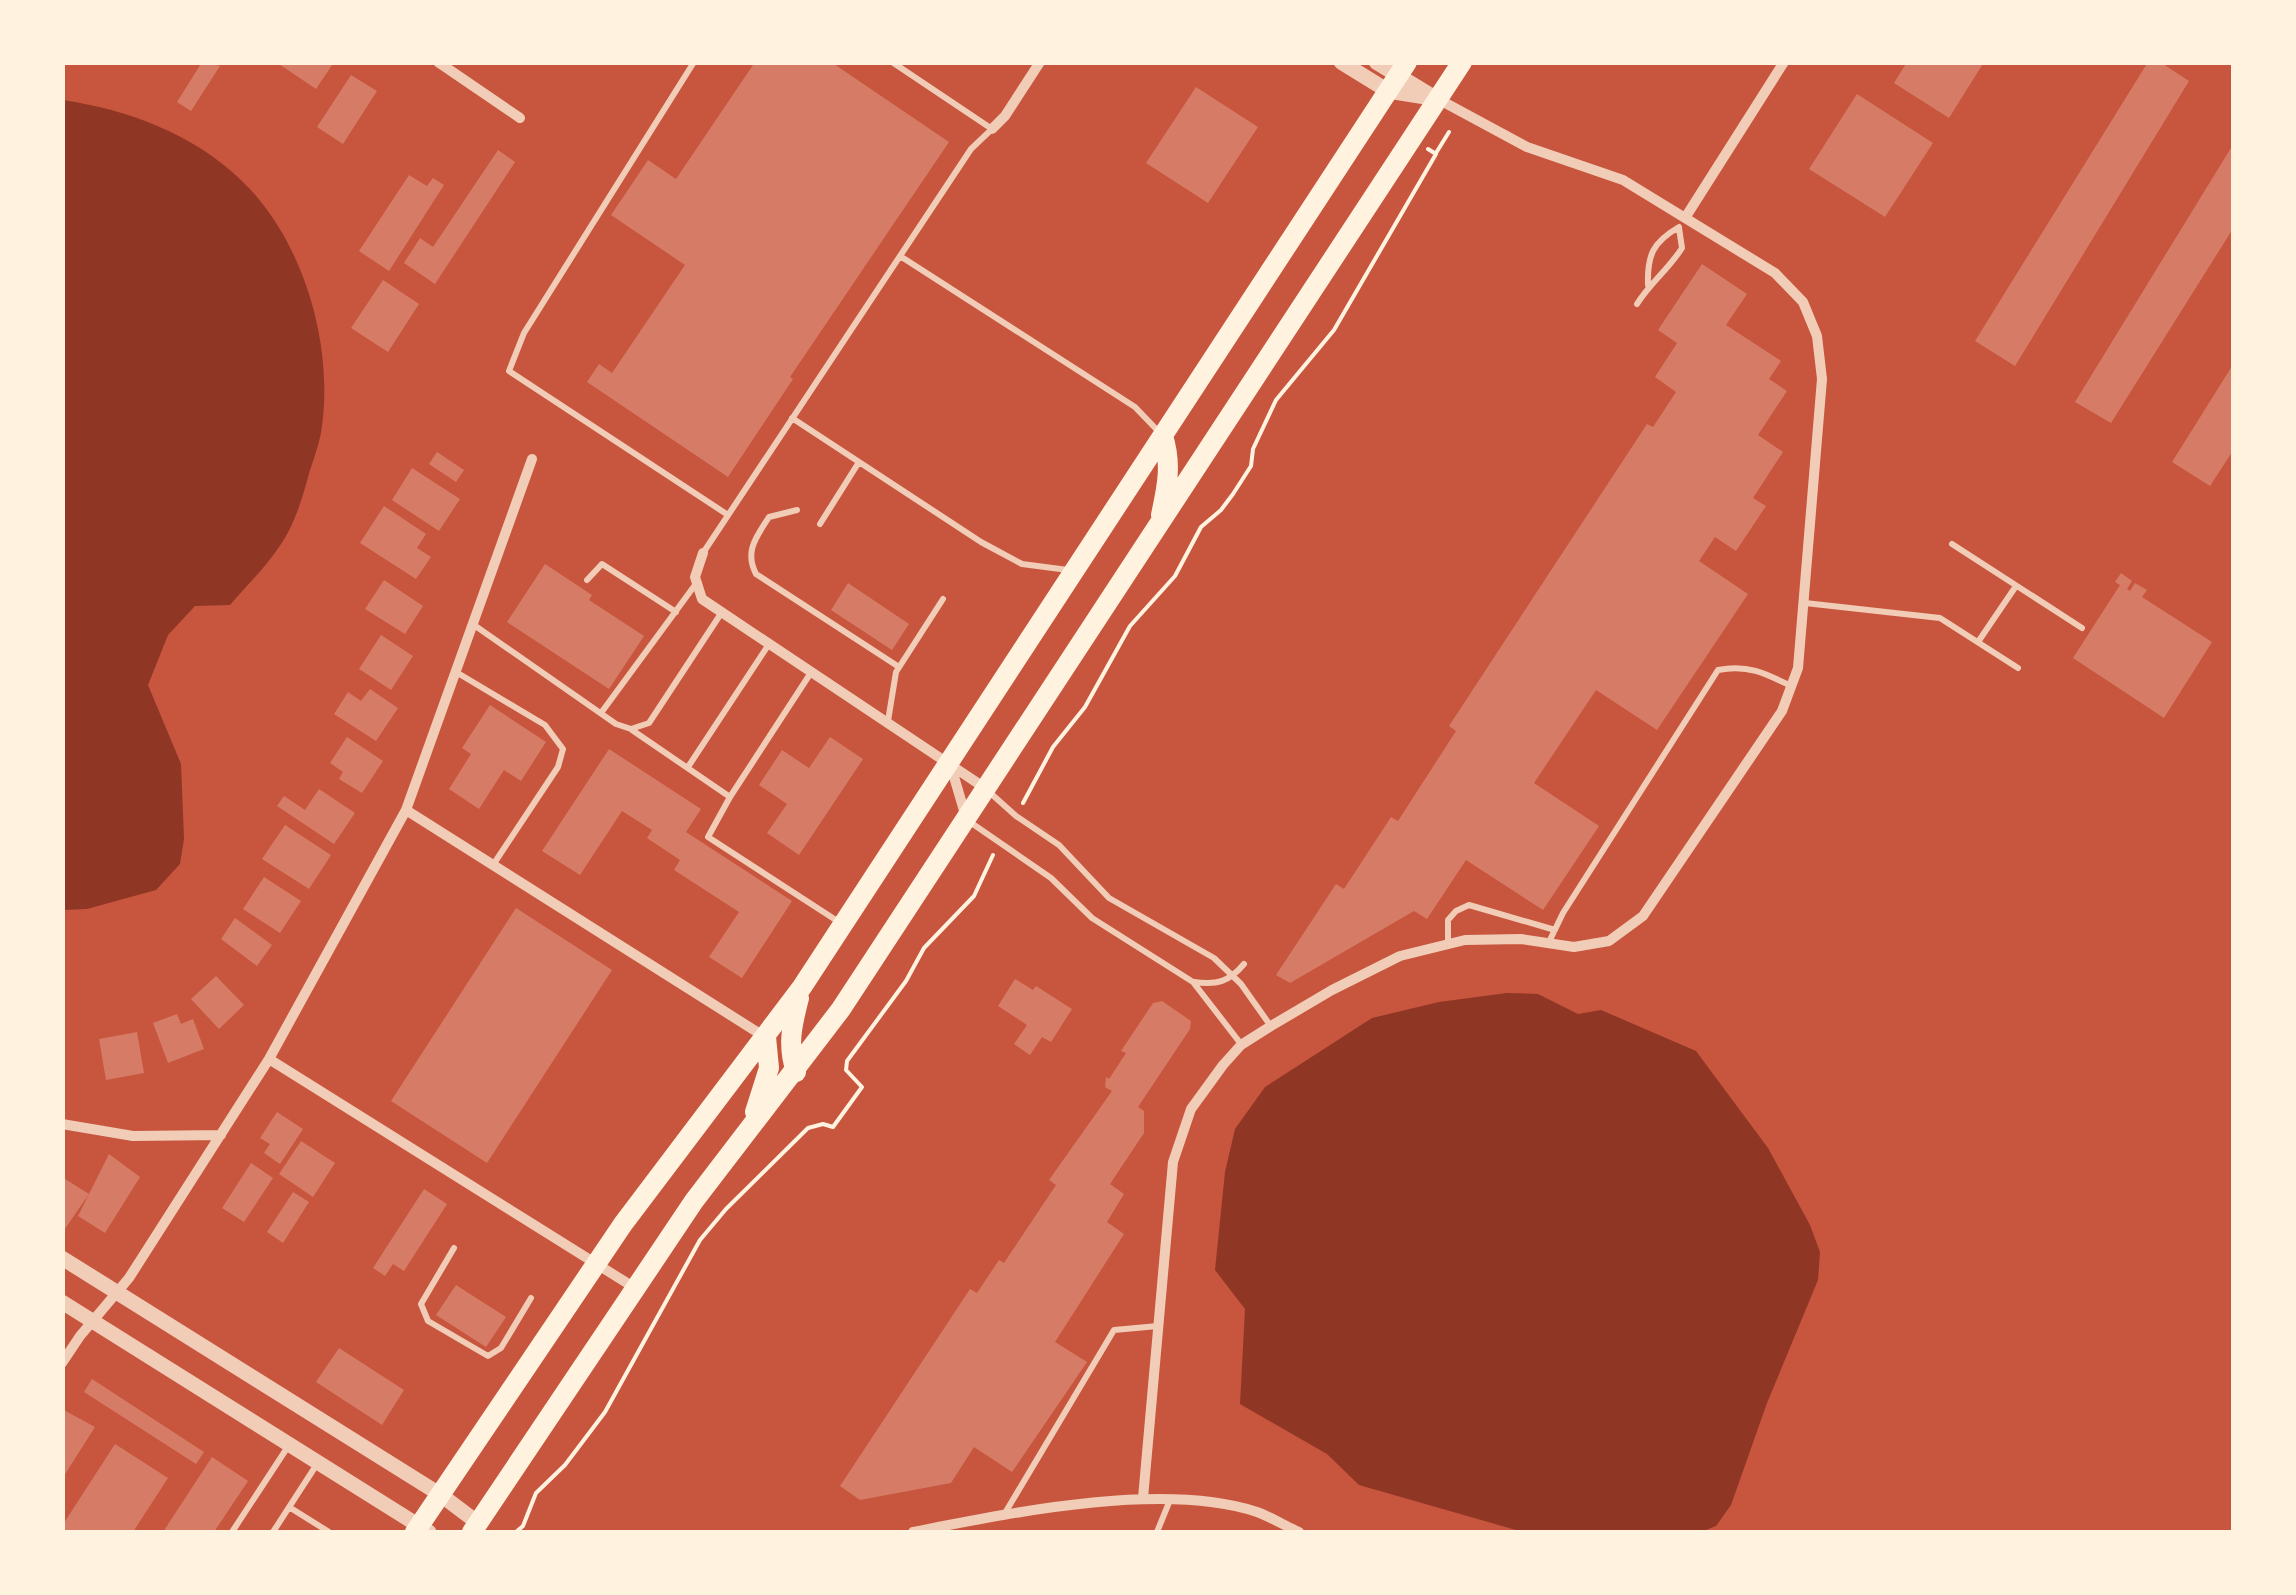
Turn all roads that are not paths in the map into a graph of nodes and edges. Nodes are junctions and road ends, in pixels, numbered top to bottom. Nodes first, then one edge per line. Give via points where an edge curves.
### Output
1 (438, 62) edge
2 (694, 62) edge
3 (892, 62) edge
4 (1040, 62) edge
5 (1341, 62) edge
6 (1376, 62) edge
7 (1462, 62) edge
8 (1784, 62) edge
9 (1398, 77) edge
10 (1438, 99) junction
11 (520, 118) dead end
12 (992, 128) junction
13 (1685, 218) junction
14 (1678, 228) junction
15 (900, 256) junction
16 (1648, 286) junction
17 (1637, 304) dead end
18 (792, 418) junction
19 (1163, 436) junction
20 (532, 460) dead end
21 (860, 462) junction
22 (797, 510) dead end
23 (728, 514) junction
24 (820, 524) dead end
25 (1158, 527) junction
26 (1952, 544) dead end
27 (703, 553) joint
28 (1075, 571) junction
29 (587, 580) dead end
30 (696, 585) junction
31 (2016, 586) junction
32 (943, 600) dead end
33 (1803, 603) junction
34 (676, 612) junction
35 (722, 612) junction
36 (472, 624) junction
37 (2082, 628) dead end
38 (1978, 642) junction
39 (769, 643) junction
40 (899, 667) junction
41 (2018, 668) dead end
42 (812, 671) junction
43 (456, 672) junction
44 (1791, 686) junction
45 (601, 714) junction
46 (888, 721) junction
47 (630, 729) junction
48 (950, 762) junction
49 (688, 768) junction
50 (987, 790) junction
51 (730, 798) junction
52 (406, 810) junction
53 (967, 820) junction
54 (493, 865) junction
55 (843, 924) junction
56 (1555, 930) junction
57 (1548, 943) junction
58 (1448, 945) junction
59 (1244, 964) dead end
60 (1234, 977) junction
61 (1193, 982) junction
62 (802, 987) junction
63 (1271, 1026) junction
64 (766, 1037) junction
65 (1242, 1045) junction
66 (270, 1059) junction
67 (796, 1072) junction
68 (62, 1124) edge
69 (746, 1133) junction
70 (221, 1135) junction
71 (454, 1248) dead end
72 (62, 1258) edge
73 (596, 1264) junction
74 (636, 1288) junction
75 (117, 1292) junction
76 (532, 1298) dead end
77 (62, 1302) edge
78 (92, 1321) junction
79 (1159, 1326) junction
80 (62, 1363) edge
81 (289, 1444) junction
82 (318, 1463) junction
83 (440, 1495) junction
84 (1143, 1498) junction
85 (1170, 1500) junction
86 (290, 1508) junction
87 (1003, 1516) junction
88 (481, 1529) edge
89 (422, 1530) edge
90 (232, 1532) edge
91 (274, 1532) edge
92 (329, 1532) edge
93 (913, 1532) edge
94 (1158, 1532) edge
95 (1298, 1532) edge

1 - 11 street
2 - 23 lane via 524,333 510,371
3 - 12 lane
4 - 12 street
5 - 9 street
6 - 9 street
7 - 10 highway
8 - 13 street
9 - 10 street
9 - 19 highway
10 - 13 street via 1527,147 1623,180
10 - 25 highway
12 - 15 lane via 971,148
13 - 14 lane
13 - 33 street via 1774,273 1803,302 1817,336 1822,379
14 - 16 lane via 1647,261
14 - 16 lane via 1682,248
15 - 18 lane
15 - 19 lane via 1135,407
16 - 17 lane
18 - 21 lane
18 - 23 lane
19 - 25 highway via 1169,475
19 - 28 highway
20 - 36 street
21 - 24 lane
21 - 28 lane via 1022,564
22 - 40 lane via 769,517 751,546 756,574
23 - 27 lane
25 - 50 highway
26 - 31 lane
27 - 30 street
28 - 48 highway
29 - 34 lane via 602,564
30 - 34 lane
30 - 35 street via 702,599
31 - 37 lane
31 - 38 lane
32 - 40 lane
33 - 38 lane via 1940,618
33 - 44 street
34 - 45 lane
35 - 39 street
35 - 47 lane via 649,722
36 - 43 street
36 - 45 lane
38 - 41 lane
39 - 42 street
39 - 49 lane
40 - 46 lane
42 - 46 street
42 - 51 lane
43 - 52 street
43 - 54 lane via 545,725 562,748 558,767
44 - 56 lane via 1755,668 1718,670
44 - 57 street via 1782,711 1643,916 1609,941
45 - 47 lane
46 - 48 street
47 - 49 lane
48 - 50 street
48 - 53 street
48 - 55 highway
49 - 51 lane
50 - 53 highway
50 - 60 lane via 1059,845 1108,898 1214,958
51 - 55 lane via 708,837
52 - 54 street
52 - 66 street
53 - 61 lane via 1051,878 1092,918
53 - 67 highway
54 - 64 street
55 - 62 highway
56 - 57 lane
56 - 58 lane via 1469,905 1448,920
57 - 58 street
58 - 63 street via 1400,956
59 - 60 lane
60 - 61 lane
60 - 63 lane
61 - 65 lane
62 - 64 highway
62 - 67 highway via 789,1036
63 - 65 street
64 - 69 highway via 769,1068
64 - 73 highway
65 - 79 street via 1191,1108 1173,1162
66 - 70 street
66 - 73 street
67 - 69 highway
68 - 70 street via 133,1136
69 - 74 highway
70 - 75 street
71 - 76 lane via 421,1304 428,1322 488,1356 502,1348
72 - 75 street
73 - 74 street
73 - 83 highway
74 - 88 highway
75 - 78 street
75 - 83 street
77 - 78 street
78 - 80 street
78 - 81 street
79 - 84 street
79 - 87 lane via 1114,1330
81 - 82 street
81 - 90 lane
82 - 86 lane
82 - 89 street
83 - 88 street
83 - 89 highway
84 - 85 street
84 - 87 street
85 - 94 lane
85 - 95 street via 1259,1512
86 - 91 lane
86 - 92 lane
87 - 93 street

